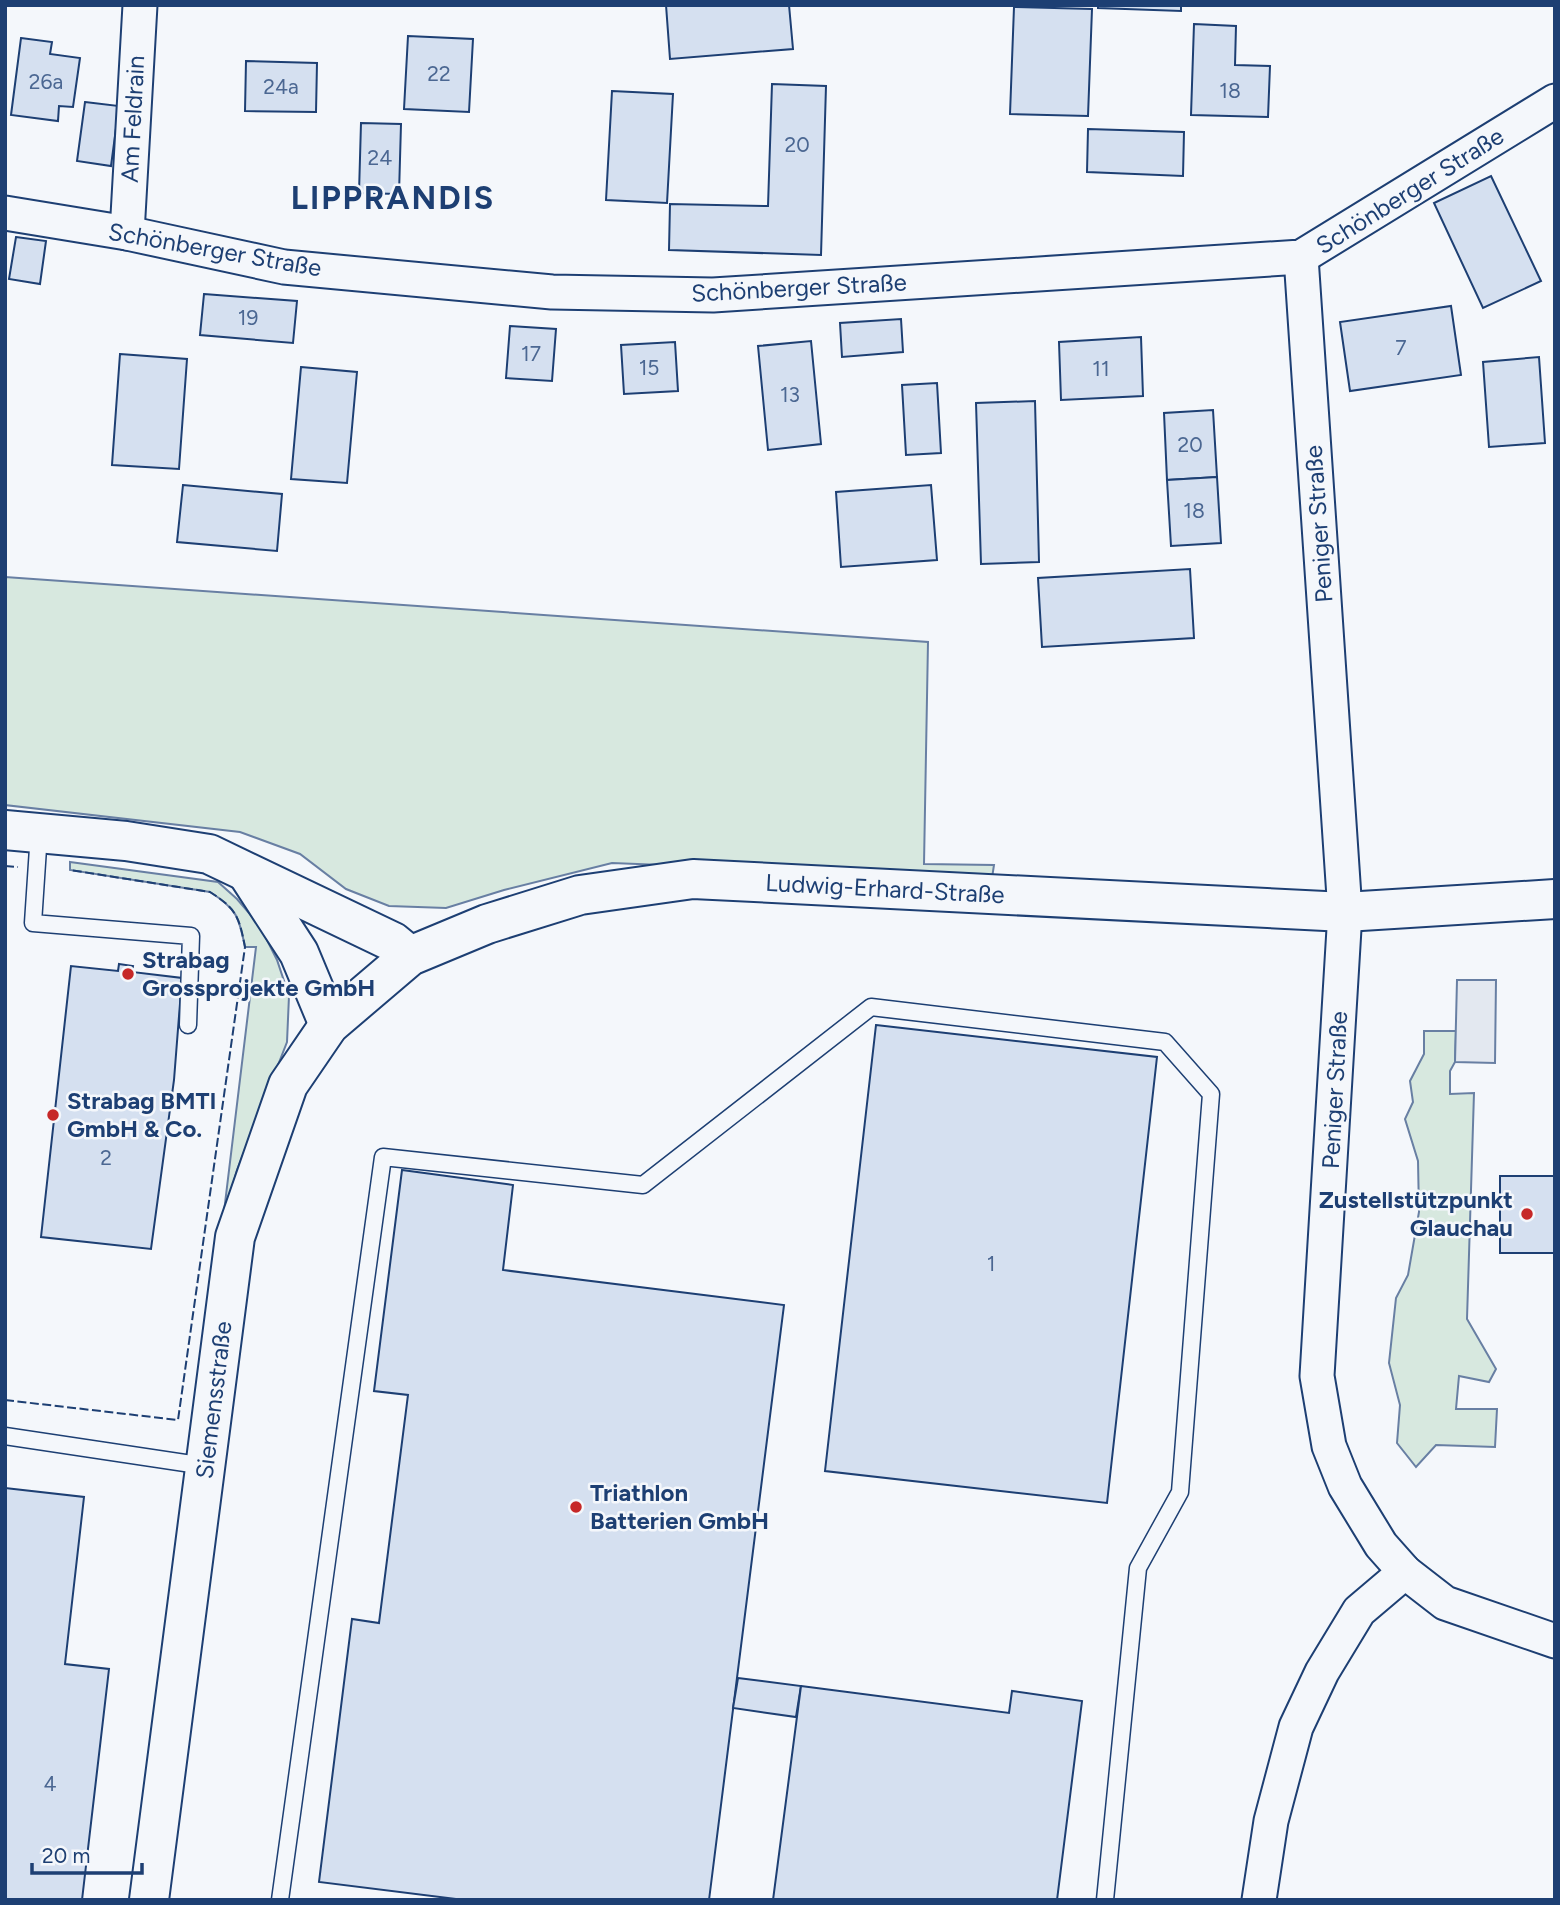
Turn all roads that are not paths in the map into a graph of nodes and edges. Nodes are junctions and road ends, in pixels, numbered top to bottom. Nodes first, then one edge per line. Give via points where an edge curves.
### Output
1 (140, 5) edge
2 (1555, 101) edge
3 (5, 214) edge
4 (127, 233) junction
5 (1301, 257) junction
6 (22, 831) edge
7 (247, 873) junction
8 (1555, 899) edge
9 (1345, 912) junction
10 (410, 956) junction
11 (188, 1025) dead end
12 (329, 1025) junction
13 (5, 1436) edge
14 (205, 1466) junction
15 (1405, 1572) junction
16 (1555, 1641) edge
17 (149, 1900) edge
18 (280, 1900) edge
19 (1105, 1900) edge
20 (1259, 1900) edge

1 - 4 street, Am Feldrain
2 - 5 street, Schönberger Straße
3 - 4 street, Schönberger Straße
4 - 5 street, Schönberger Straße via 284,267 552,292 713,295
5 - 9 street, Peniger Straße
6 - 7 street via 209,854
6 - 11 lane via 33,923 191,936
7 - 10 street via 393,942
7 - 12 street via 299,953
8 - 9 street, Ludwig-Erhard-Straße
9 - 10 street, Ludwig-Erhard-Straße via 693,879 580,895 487,924
9 - 15 street, Peniger Straße via 1317,1376 1329,1446 1345,1486 1381,1545
10 - 12 street, Siemensstraße
12 - 14 street, Siemensstraße via 288,1085 235,1237
13 - 14 lane
14 - 17 street, Siemensstraße
15 - 16 street, Peniger Straße via 1445,1603
15 - 20 street via 1359,1611 1296,1727 1271,1821
18 - 19 lane via 383,1157 643,1185 871,1007 1165,1042 1211,1094 1180,1492 1138,1568

